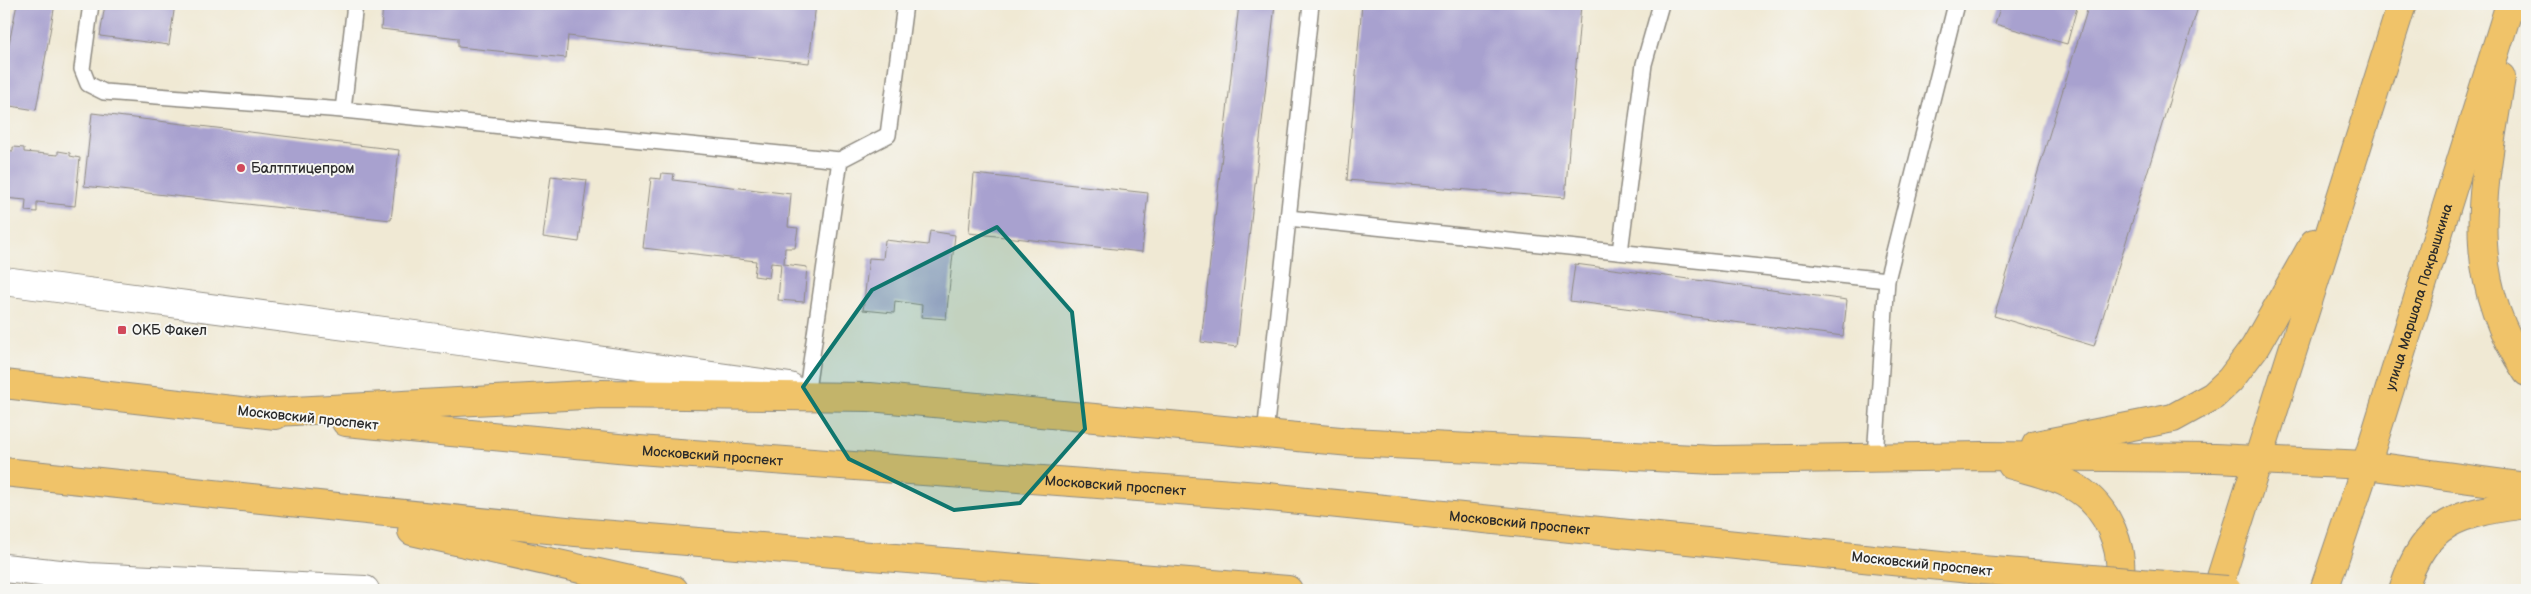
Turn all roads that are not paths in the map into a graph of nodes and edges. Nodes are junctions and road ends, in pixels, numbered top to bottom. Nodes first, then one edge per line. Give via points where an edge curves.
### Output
1 (91, 4) edge
2 (355, 4) edge
3 (905, 4) edge
4 (1311, 4) edge
5 (1661, 4) edge
6 (1956, 4) edge
7 (2402, 4) edge
8 (2511, 4) edge
9 (343, 110) junction
10 (840, 160) junction
11 (2343, 190) junction
12 (1288, 218) junction
13 (1620, 252) junction
14 (1887, 280) junction
15 (4, 281) edge
16 (2527, 372) edge
17 (4, 384) edge
18 (807, 390) junction
19 (870, 397) junction
20 (258, 413) junction
21 (1265, 434) junction
22 (1983, 456) junction
23 (1875, 457) junction
24 (2258, 460) junction
25 (2366, 466) junction
26 (4, 472) edge
27 (2527, 487) edge
28 (2527, 504) edge
29 (298, 505) junction
30 (4, 568) edge
31 (365, 590) edge
32 (674, 590) edge
33 (1288, 590) edge
34 (2119, 590) edge
35 (2217, 590) edge
36 (2227, 590) edge
37 (2324, 590) edge
38 (2403, 590) edge

1 - 9 lane via 82,69 88,84 104,92
2 - 9 lane
3 - 10 lane via 888,135
4 - 12 lane
5 - 13 lane via 1644,64
6 - 14 lane
7 - 11 main road
8 - 16 main road via 2481,231 2485,271 2496,312 2512,351
8 - 25 main road, улица Маршала Покрышкина
9 - 10 lane
10 - 18 lane
11 - 22 main road via 2255,347 2213,396 2174,418
11 - 24 main road
12 - 13 lane
12 - 21 lane
13 - 14 lane
14 - 23 lane
15 - 18 street via 460,340
17 - 20 main road, Московский проспект
18 - 19 street
19 - 20 main road via 602,394
19 - 21 main road
20 - 36 main road, Московский проспект, bridge via 639,450 1259,496 1970,569
21 - 23 main road via 1351,442 1715,460
22 - 23 main road
22 - 24 main road
22 - 34 main road via 2055,478 2072,485 2093,501 2119,549
24 - 25 main road
24 - 35 main road
25 - 27 main road
25 - 37 main road, улица Маршала Покрышкина
26 - 29 main road
28 - 38 main road via 2476,511 2453,520 2424,544
29 - 32 main road
29 - 33 main road via 576,532
30 - 31 street via 88,576

